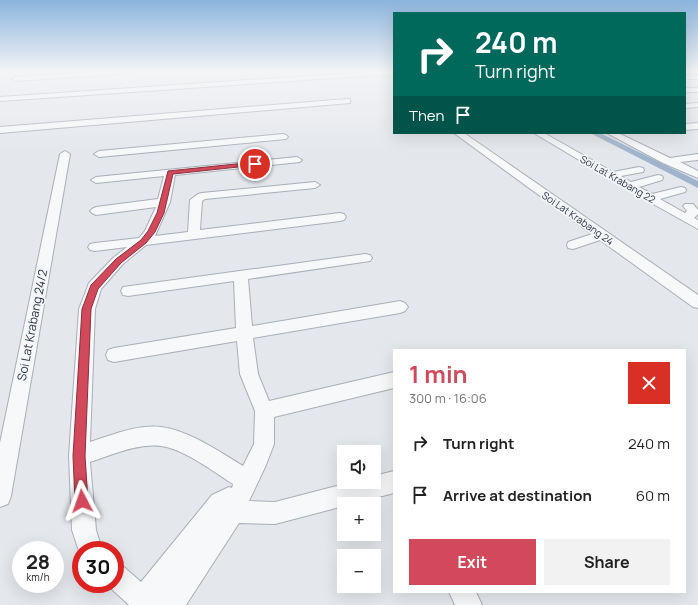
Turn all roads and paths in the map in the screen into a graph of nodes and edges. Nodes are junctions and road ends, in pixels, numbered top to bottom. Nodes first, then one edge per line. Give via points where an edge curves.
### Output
1 (347, 101) dead end
2 (686, 106) edge
3 (698, 106) edge
4 (698, 126) edge
5 (686, 127) edge
6 (0, 130) edge
7 (459, 134) edge
8 (540, 134) edge
9 (613, 134) edge
10 (283, 138) dead end
11 (202, 144) junction
12 (65, 154) dead end
13 (99, 154) dead end
14 (698, 157) edge
15 (297, 160) dead end
16 (667, 161) junction
17 (200, 170) junction
18 (639, 170) dead end
19 (170, 173) junction
20 (611, 175) junction
21 (698, 175) edge
22 (658, 178) dead end
23 (96, 180) dead end
24 (315, 185) dead end
25 (630, 186) junction
26 (681, 190) dead end
27 (650, 198) junction
28 (164, 202) junction
29 (689, 206) dead end
30 (96, 211) dead end
31 (340, 218) dead end
32 (685, 218) junction
33 (698, 225) edge
34 (194, 235) junction
35 (602, 235) junction
36 (143, 241) junction
37 (573, 245) dead end
38 (95, 247) dead end
39 (365, 258) dead end
40 (241, 275) junction
41 (128, 291) dead end
42 (698, 303) edge
43 (400, 307) dead end
44 (244, 333) junction
45 (114, 355) dead end
46 (393, 380) edge
47 (264, 411) junction
48 (79, 456) junction
49 (393, 482) edge
50 (245, 485) junction
51 (0, 496) edge
52 (226, 507) junction
53 (87, 541) edge
54 (124, 584) edge
55 (462, 593) edge
56 (146, 602) edge
57 (171, 605) edge
58 (468, 605) edge

1 - 6 street
2 - 3 street
4 - 5 street
7 - 35 street, Soi Lat Krabang 24
8 - 20 street, Soi Lat Krabang 22
9 - 16 street
10 - 11 street
11 - 13 street
11 - 17 street
12 - 51 street, Soi Lat Krabang 24/2
14 - 16 street
15 - 17 street
16 - 21 street
17 - 19 street
18 - 20 street
19 - 23 street
19 - 28 street
20 - 25 street, Soi Lat Krabang 22
22 - 25 street
24 - 34 street via 202,196 196,200
25 - 27 street, Soi Lat Krabang 22
26 - 27 street
27 - 32 street, Soi Lat Krabang 22
28 - 30 street
28 - 36 street via 156,224
29 - 32 street via 693,213
31 - 34 street
32 - 33 street, Soi Lat Krabang 22
34 - 36 street
35 - 37 street
35 - 42 street, Soi Lat Krabang 24
36 - 38 street
36 - 48 street via 118,261 94,287 87,309
39 - 40 street
40 - 41 street
40 - 44 street
43 - 44 street
44 - 45 street
44 - 47 street via 249,374
46 - 47 street
47 - 50 street via 264,444
48 - 50 street via 140,438 160,436 189,447
48 - 53 street via 84,530
49 - 52 street via 275,513
50 - 52 street
52 - 56 street via 190,539
52 - 57 street
54 - 56 street
55 - 58 street

